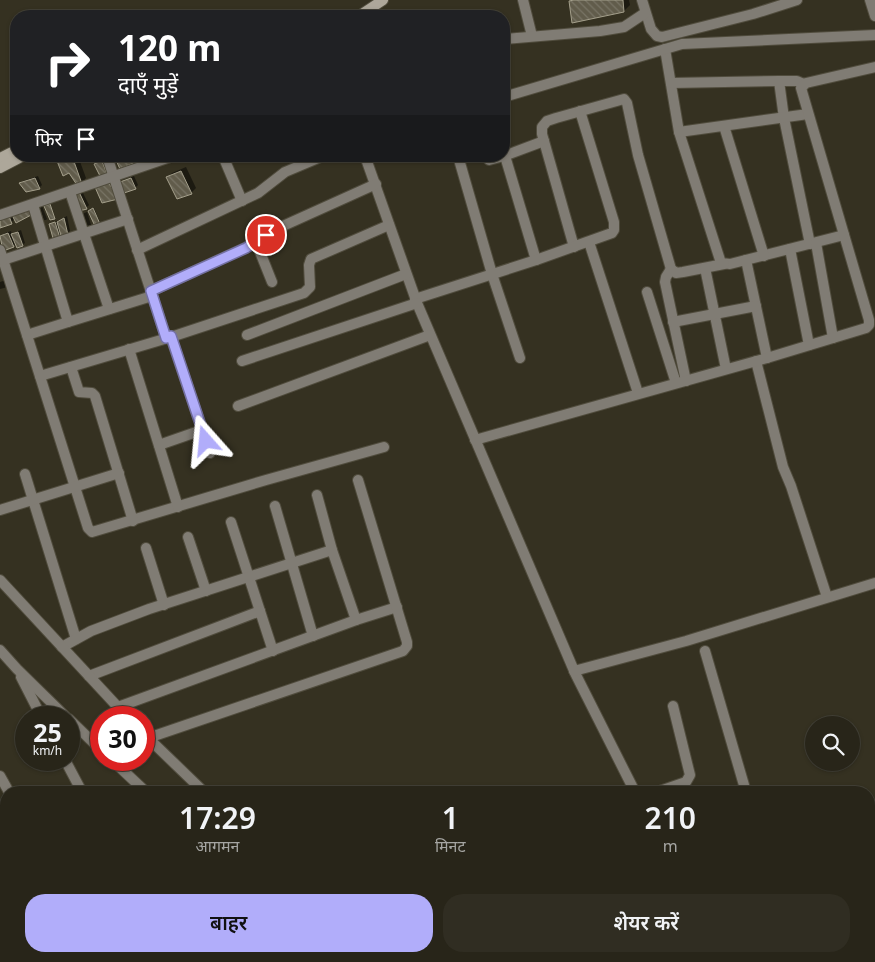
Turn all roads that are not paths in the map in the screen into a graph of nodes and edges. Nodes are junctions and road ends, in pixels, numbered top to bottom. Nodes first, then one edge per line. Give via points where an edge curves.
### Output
1 (383, 0) edge
2 (523, 0) edge
3 (642, 0) edge
4 (797, 0) edge
5 (870, 0) edge
6 (369, 10) edge
7 (645, 13) junction
8 (875, 16) edge
9 (875, 34) edge
10 (532, 36) junction
11 (510, 38) edge
12 (665, 49) junction
13 (875, 67) edge
14 (779, 81) junction
15 (671, 83) junction
16 (804, 84) junction
17 (510, 95) edge
18 (580, 111) junction
19 (808, 114) junction
20 (784, 118) junction
21 (724, 126) junction
22 (679, 132) junction
23 (544, 142) junction
24 (510, 154) edge
25 (12, 162) edge
26 (109, 162) edge
27 (156, 162) edge
28 (225, 162) edge
29 (309, 162) edge
30 (367, 162) edge
31 (460, 162) edge
32 (506, 162) edge
33 (0, 168) edge
34 (114, 177) junction
35 (376, 184) junction
36 (70, 192) junction
37 (242, 201) junction
38 (33, 204) junction
39 (0, 215) edge
40 (128, 219) junction
41 (389, 225) junction
42 (84, 234) junction
43 (844, 235) junction
44 (256, 242) junction
45 (589, 242) junction
46 (813, 244) junction
47 (46, 246) junction
48 (574, 247) junction
49 (790, 249) junction
50 (137, 250) junction
51 (2, 255) edge
52 (764, 256) junction
53 (536, 260) junction
54 (746, 260) junction
55 (724, 264) junction
56 (705, 268) junction
57 (671, 269) junction
58 (406, 274) junction
59 (492, 274) junction
60 (272, 282) dead end
61 (647, 292) dead end
62 (151, 293) junction
63 (416, 301) junction
64 (756, 306) junction
65 (110, 309) junction
66 (715, 314) junction
67 (68, 322) junction
68 (674, 322) junction
69 (871, 326) edge
70 (27, 335) junction
71 (247, 335) dead end
72 (430, 335) junction
73 (168, 337) junction
74 (833, 338) junction
75 (809, 345) junction
76 (129, 349) junction
77 (520, 358) dead end
78 (767, 358) junction
79 (242, 361) dead end
80 (756, 361) junction
81 (70, 367) junction
82 (726, 369) junction
83 (40, 376) junction
84 (681, 382) junction
85 (638, 393) junction
86 (238, 406) dead end
87 (202, 430) junction
88 (476, 440) junction
89 (159, 445) junction
90 (384, 446) dead end
91 (210, 453) dead end
92 (119, 473) junction
93 (25, 474) dead end
94 (358, 480) dead end
95 (75, 488) junction
96 (317, 495) dead end
97 (33, 500) junction
98 (275, 506) dead end
99 (178, 507) junction
100 (0, 510) edge
101 (133, 521) junction
102 (231, 522) dead end
103 (188, 537) dead end
104 (146, 548) dead end
105 (332, 550) junction
106 (292, 564) junction
107 (250, 578) junction
108 (0, 580) edge
109 (875, 583) edge
110 (206, 592) junction
111 (827, 597) junction
112 (164, 605) junction
113 (397, 607) junction
114 (260, 611) junction
115 (356, 620) junction
116 (313, 636) junction
117 (76, 638) junction
118 (62, 647) junction
119 (0, 650) edge
120 (273, 651) junction
121 (705, 651) dead end
122 (16, 669) junction
123 (574, 672) junction
124 (89, 676) junction
125 (36, 706) edge
126 (55, 706) edge
127 (117, 706) edge
128 (121, 706) edge
129 (673, 706) dead end
130 (80, 730) edge
131 (155, 733) edge
132 (90, 739) edge
133 (155, 745) edge
134 (71, 771) edge
135 (124, 771) edge
136 (79, 786) edge
137 (140, 786) edge
138 (198, 786) edge
139 (631, 786) edge
140 (676, 786) edge
141 (744, 786) edge

1 - 6 main road
2 - 10 street
3 - 7 street
4 - 7 street via 662,37 653,34
5 - 8 street
7 - 10 street via 624,27 600,32
9 - 12 street via 682,44
10 - 11 street
12 - 15 street
12 - 17 street
13 - 16 street
14 - 15 street
14 - 16 street
14 - 20 street
15 - 22 street
16 - 19 street via 801,92
18 - 23 street via 545,123 541,129
18 - 45 street via 614,227 608,235
18 - 57 street via 626,100 638,155
19 - 20 street
19 - 43 street
20 - 21 street
20 - 46 street
21 - 22 street
21 - 52 street
22 - 55 street via 719,261
23 - 24 street
23 - 48 street
25 - 33 main road
26 - 34 street
27 - 34 street
28 - 37 street
29 - 37 street via 285,172
30 - 35 street
31 - 59 street
32 - 53 street
34 - 36 street
34 - 40 street
35 - 41 street
35 - 44 street via 274,230
36 - 38 street
36 - 42 street
37 - 50 street
38 - 39 street
38 - 47 street
40 - 42 street
40 - 50 street
41 - 58 street
41 - 73 street via 311,259 310,287 304,293
42 - 47 street
42 - 65 street
43 - 46 street
43 - 69 street
44 - 60 street
44 - 62 street
45 - 48 street
45 - 85 street
46 - 49 street
46 - 74 street
47 - 51 street
47 - 67 street
48 - 53 street
49 - 52 street
49 - 75 street
50 - 62 street
51 - 70 street
52 - 54 street
53 - 59 street
54 - 55 street
54 - 64 street
55 - 56 street
56 - 57 street via 683,272
56 - 66 street
57 - 68 street via 665,282
58 - 63 street
58 - 71 street
59 - 63 street
59 - 77 street
61 - 84 street
62 - 65 street
62 - 73 street
63 - 72 street
63 - 79 street
64 - 66 street
64 - 78 street
65 - 67 street
66 - 68 street
66 - 82 street
67 - 70 street
68 - 84 street
69 - 74 street
70 - 83 street
72 - 86 street
72 - 88 street
73 - 76 street
73 - 87 street
74 - 75 street
75 - 78 street
76 - 81 street
76 - 89 street
78 - 80 street
80 - 82 street
80 - 111 street via 783,467
81 - 83 street
81 - 92 street via 79,392 95,396
82 - 84 street
83 - 95 street
84 - 85 street
85 - 88 street
87 - 89 street
87 - 91 street
88 - 123 street
89 - 99 street
90 - 99 street
92 - 95 street
92 - 101 street
93 - 97 street
94 - 113 street
95 - 97 street
95 - 101 street via 92,532
96 - 105 street
97 - 100 street
97 - 117 street
98 - 106 street
99 - 101 street
102 - 107 street
103 - 110 street
104 - 112 street
105 - 106 street
105 - 115 street
106 - 107 street
106 - 116 street
107 - 110 street
107 - 114 street
108 - 118 street
109 - 111 street
110 - 112 street
111 - 123 street
112 - 117 street
113 - 115 street
113 - 131 street via 407,642 403,651
114 - 120 street
114 - 124 street
115 - 116 street
116 - 120 street
117 - 118 street
118 - 124 street
119 - 122 street
120 - 128 street
121 - 141 street
122 - 125 street
122 - 126 street
123 - 139 street
124 - 127 street
129 - 140 street via 690,775
130 - 132 street
133 - 138 street
134 - 136 street
135 - 137 street

